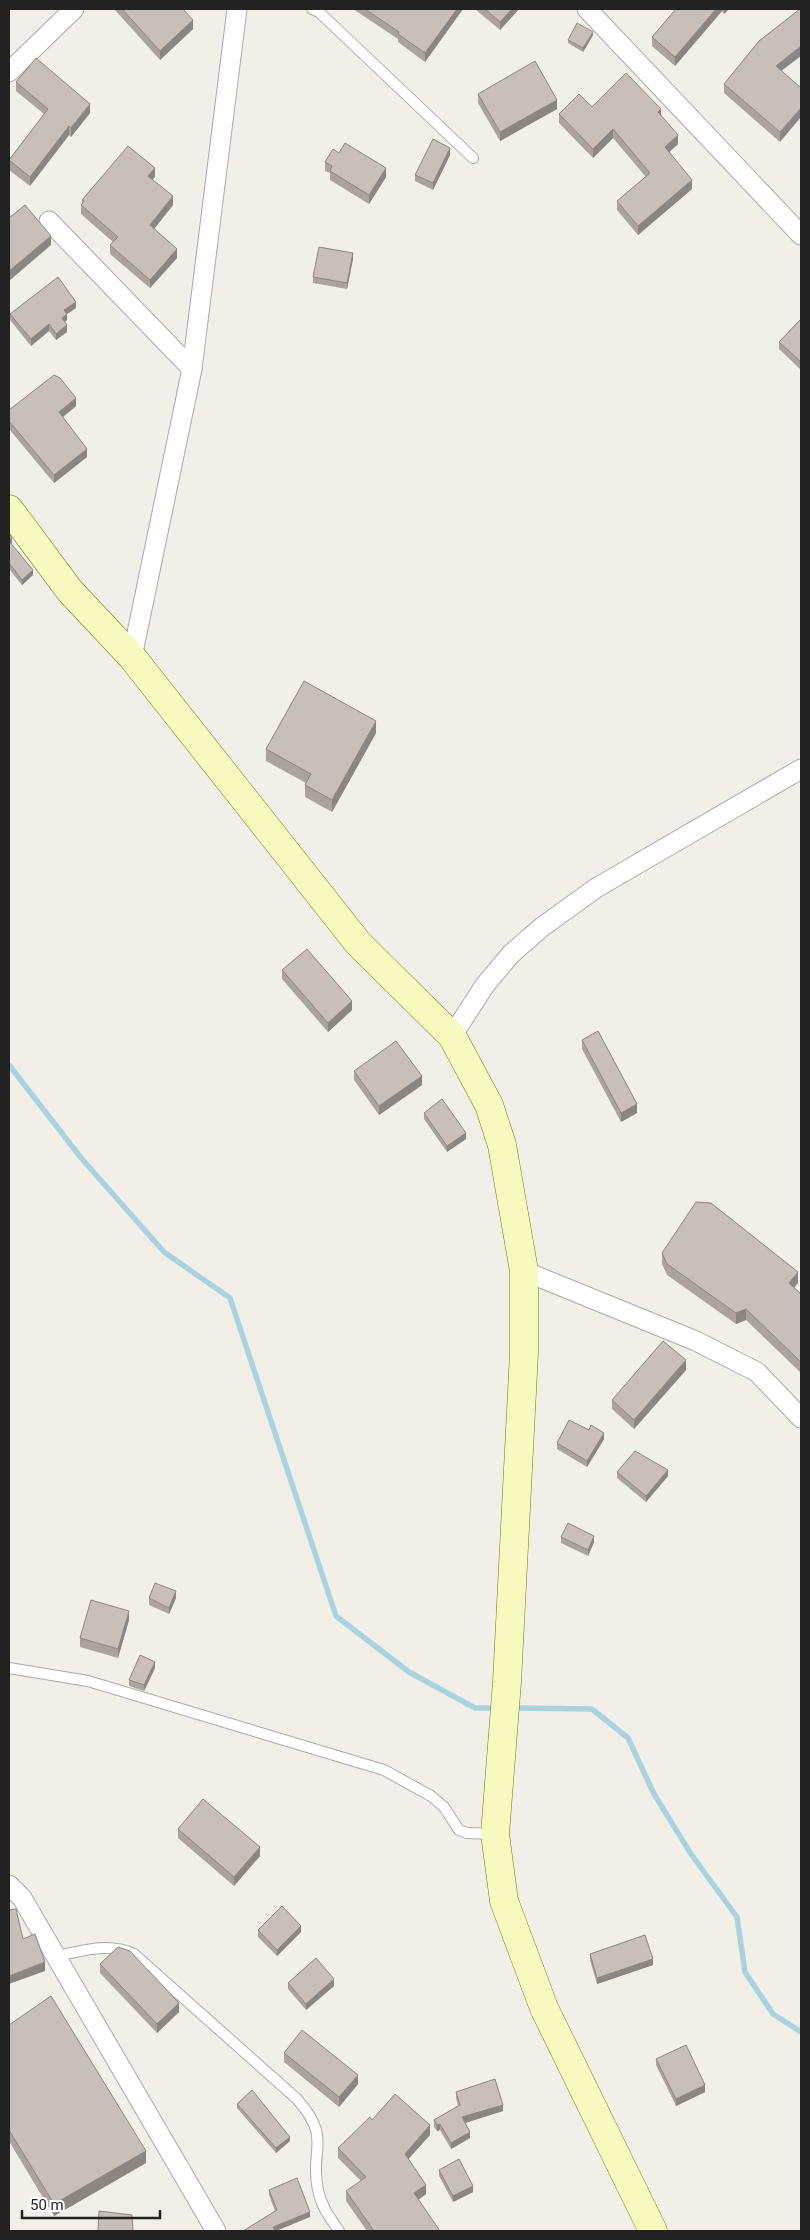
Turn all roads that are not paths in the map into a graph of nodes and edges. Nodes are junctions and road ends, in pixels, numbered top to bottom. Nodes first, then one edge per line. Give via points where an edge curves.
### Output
1 (74, 9) edge
2 (237, 9) edge
3 (312, 9) edge
4 (587, 9) edge
5 (9, 72) edge
6 (473, 158) dead end
7 (49, 221) dead end
8 (801, 235) edge
9 (192, 369) junction
10 (9, 509) edge
11 (132, 657) junction
12 (801, 769) edge
13 (452, 1036) junction
14 (524, 1270) junction
15 (801, 1418) edge
16 (9, 1668) edge
17 (495, 1834) junction
18 (9, 1885) edge
19 (56, 1956) junction
20 (216, 2231) edge
21 (339, 2231) edge
22 (653, 2231) edge

1 - 5 street
2 - 9 street
3 - 6 lane via 319,12
4 - 8 street
7 - 9 street
9 - 11 street
10 - 11 street via 70,591
11 - 13 street via 358,943
12 - 13 street via 596,888 542,927 511,954 490,979
13 - 14 street via 489,1105 502,1145
14 - 15 street via 696,1341 757,1372
14 - 17 street via 524,1353 507,1682
16 - 17 lane via 88,1681 384,1770 432,1796 458,1830
17 - 22 street via 504,1901 540,1999
18 - 19 street via 22,1898
19 - 20 street
19 - 21 lane via 110,1947 134,1954 298,2099 316,2124 319,2138 318,2189 326,2212

